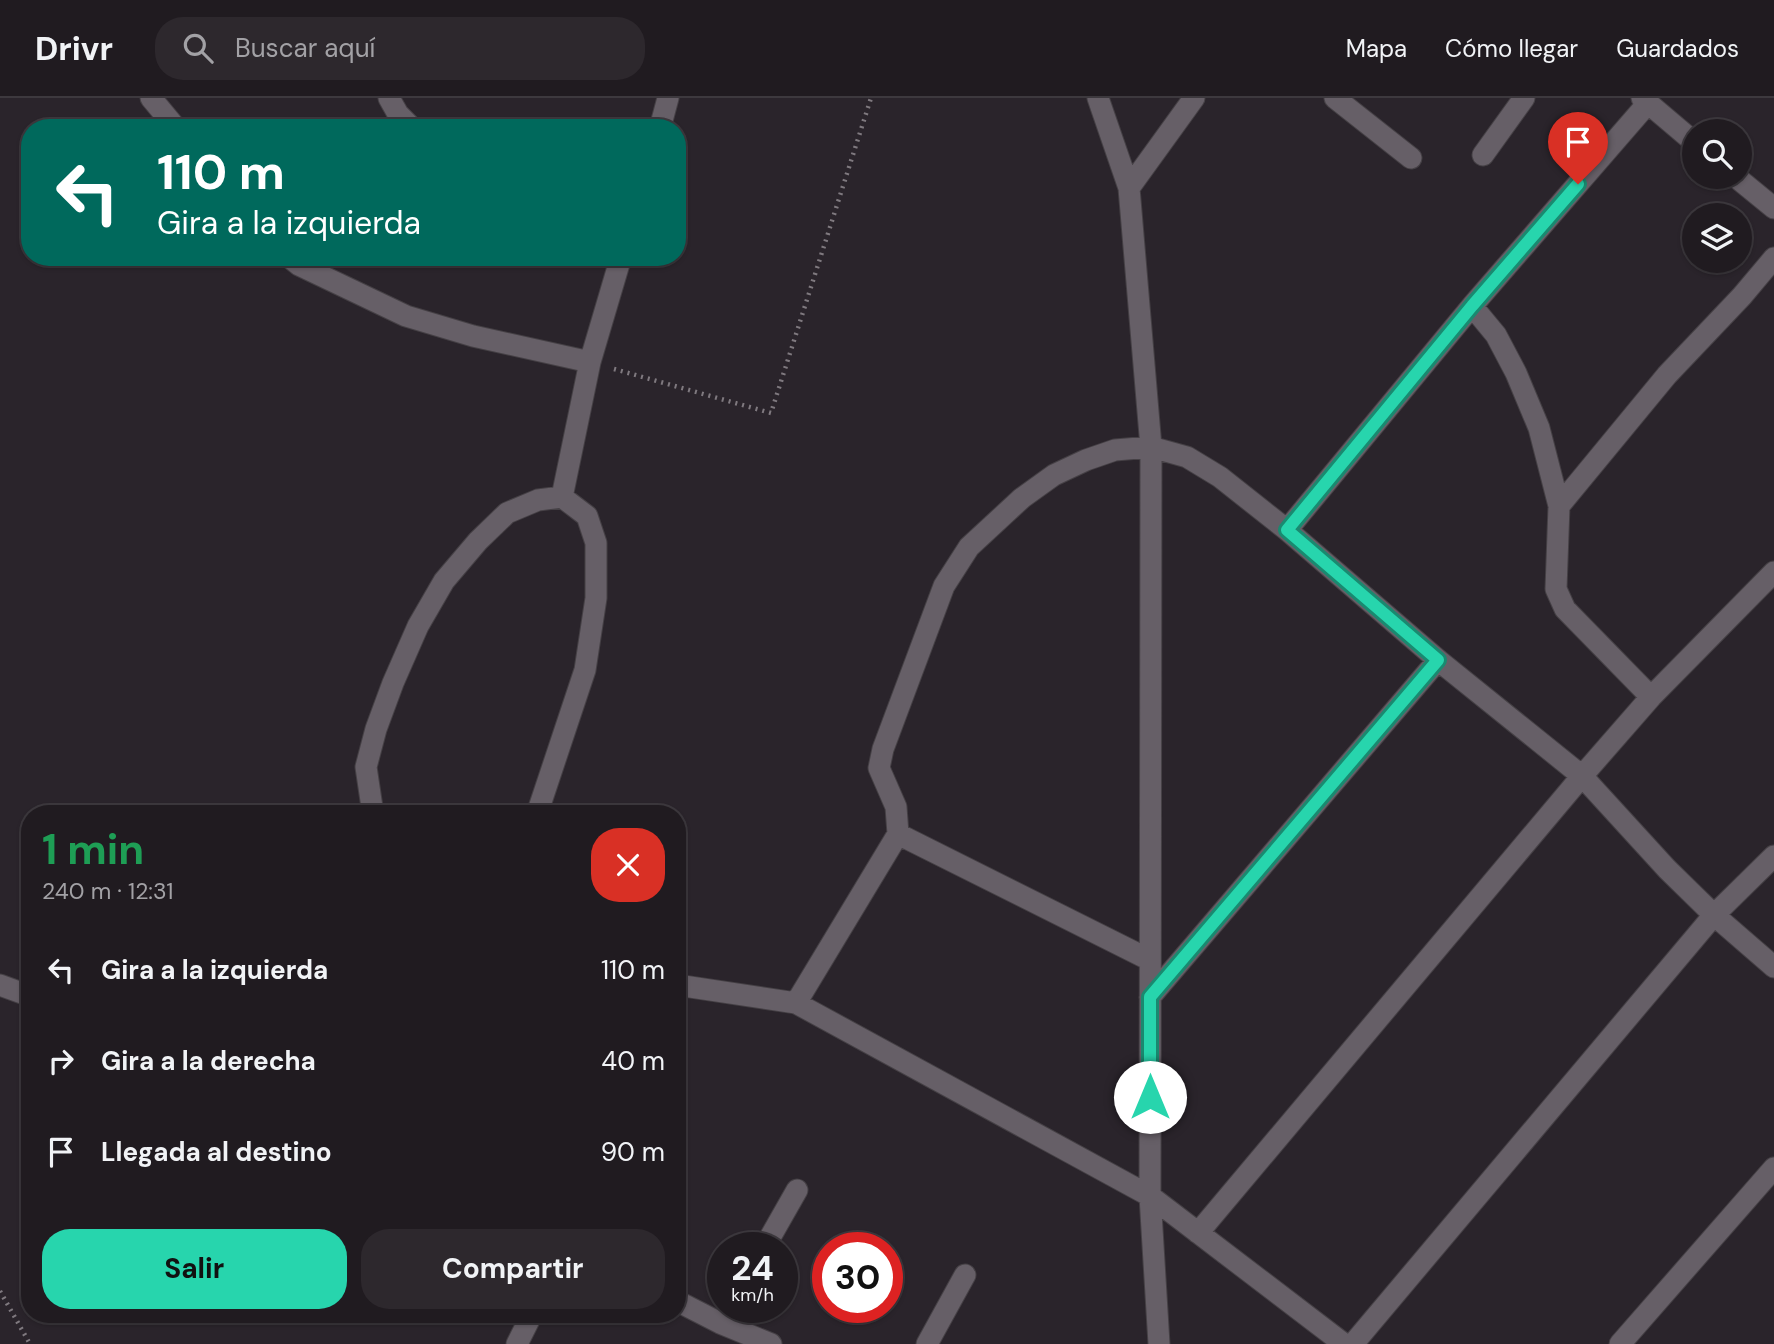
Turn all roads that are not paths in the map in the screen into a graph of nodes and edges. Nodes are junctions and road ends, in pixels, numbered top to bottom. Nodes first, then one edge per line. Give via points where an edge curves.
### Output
1 (150, 98) edge
2 (389, 98) edge
3 (668, 98) edge
4 (1098, 98) edge
5 (1194, 98) edge
6 (1335, 98) edge
7 (1524, 98) edge
8 (1645, 101) edge
9 (168, 119) edge
10 (403, 119) edge
11 (662, 119) edge
12 (1682, 132) edge
13 (1483, 155) dead end
14 (1411, 158) dead end
15 (1129, 188) junction
16 (1751, 189) edge
17 (1774, 208) edge
18 (1774, 258) edge
19 (301, 266) edge
20 (618, 266) edge
21 (1472, 306) junction
22 (590, 362) junction
23 (1152, 447) junction
24 (562, 497) junction
25 (1559, 506) junction
26 (1287, 530) junction
27 (1774, 572) edge
28 (1438, 660) junction
29 (1651, 697) junction
30 (1582, 776) junction
31 (372, 805) edge
32 (540, 805) edge
33 (898, 834) junction
34 (1774, 856) edge
35 (1714, 915) junction
36 (1150, 960) junction
37 (1774, 967) edge
38 (0, 985) edge
39 (686, 992) edge
40 (21, 993) edge
41 (1150, 997) junction
42 (796, 1003) junction
43 (1769, 1183) edge
44 (797, 1190) dead end
45 (1150, 1196) junction
46 (773, 1232) edge
47 (1198, 1233) junction
48 (965, 1275) dead end
49 (686, 1304) edge
50 (707, 1310) edge
51 (528, 1323) edge
52 (737, 1323) edge
53 (517, 1344) edge
54 (771, 1344) edge
55 (927, 1344) edge
56 (1159, 1344) edge
57 (1344, 1344) edge
58 (1353, 1344) edge
59 (1620, 1344) edge

1 - 9 street
2 - 10 street
3 - 11 street
4 - 15 street
5 - 15 street
6 - 14 street
7 - 13 street
8 - 12 street
8 - 21 street
15 - 23 street
16 - 17 street
18 - 25 street via 1667,375
19 - 22 street via 406,316
20 - 22 street
21 - 25 street via 1496,335 1516,373 1539,428
21 - 26 street
22 - 24 street
23 - 26 street via 1187,457 1220,477
23 - 33 street via 1115,450 1054,475 969,547 944,586 883,749 879,768 895,807
23 - 36 street
24 - 31 street via 538,500 507,513 444,581 418,626 376,729 366,767
24 - 32 street via 587,516 596,544 596,598 586,670
25 - 29 street via 1556,589 1565,609
26 - 28 street
27 - 29 street
28 - 30 street
28 - 41 street
29 - 30 street
30 - 35 street
30 - 47 street
33 - 36 street
33 - 42 street
34 - 35 street
35 - 37 street
35 - 58 street
36 - 41 street
38 - 40 street
39 - 42 street
41 - 45 street
42 - 45 street
43 - 59 street
44 - 46 street
45 - 47 street
45 - 56 street
47 - 57 street
48 - 55 street
49 - 50 street
51 - 53 street
52 - 54 street

